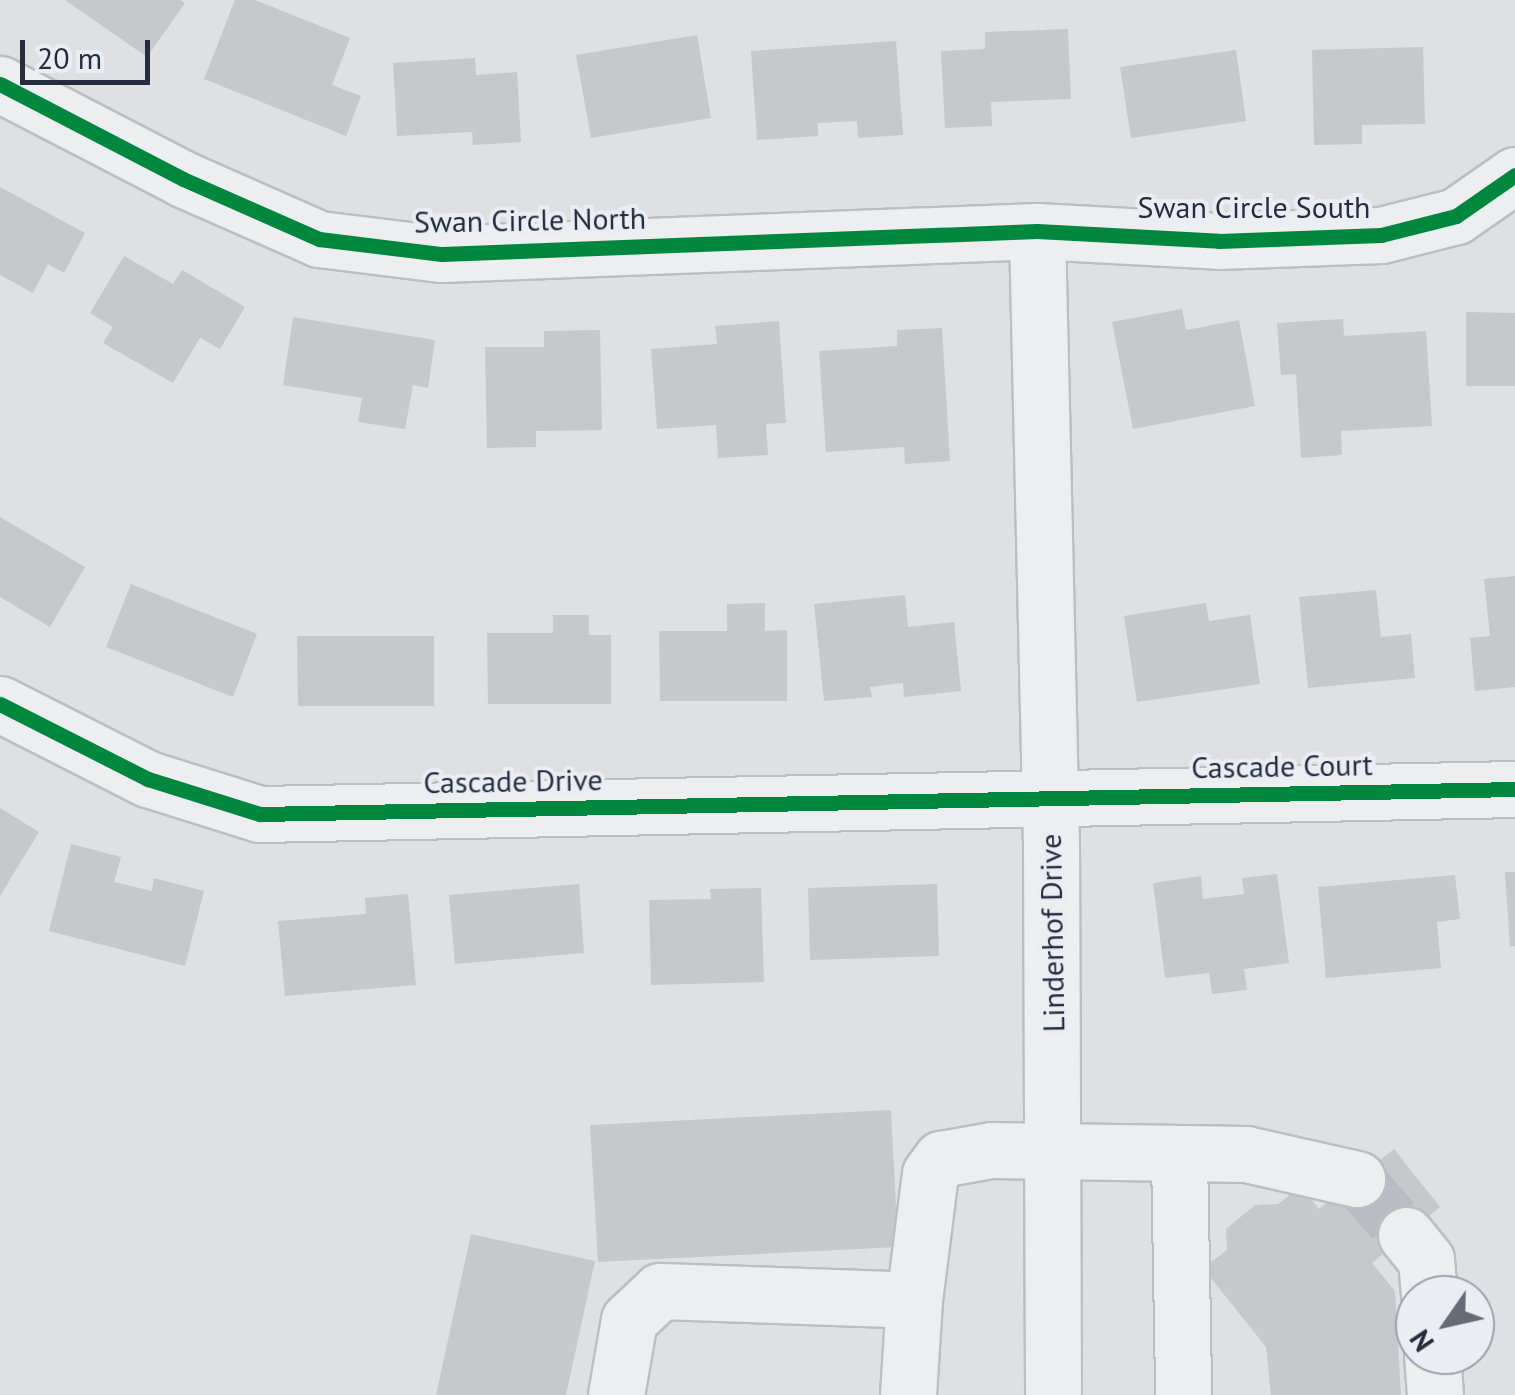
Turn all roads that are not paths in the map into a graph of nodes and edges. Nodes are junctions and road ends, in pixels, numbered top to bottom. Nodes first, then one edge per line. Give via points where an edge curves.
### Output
1 (0, 84) edge
2 (1515, 175) edge
3 (1037, 232) junction
4 (0, 704) edge
5 (1515, 789) edge
6 (1050, 796) junction
7 (1055, 1153) junction
8 (1179, 1155) junction
9 (1357, 1180) tunnel mouth
10 (1406, 1235) tunnel mouth
11 (1427, 1275) edge
12 (914, 1300) junction
13 (616, 1395) edge
14 (908, 1395) edge
15 (1053, 1395) edge
16 (1183, 1395) edge

1 - 3 street, Swan Circle North via 183,180 319,238 442,254
2 - 3 street, Swan Circle South via 1456,216 1381,235 1219,241
3 - 6 street, Linderhof Drive
4 - 6 street, Cascade Drive via 148,780 260,814
5 - 6 street, Cascade Court
6 - 7 street, Linderhof Drive
7 - 8 street
7 - 12 street via 991,1150 934,1163
7 - 15 street, Linderhof Drive
8 - 9 street via 1293,1160
8 - 16 street
10 - 11 street via 1426,1260
12 - 13 street via 660,1291 629,1320
12 - 14 street

